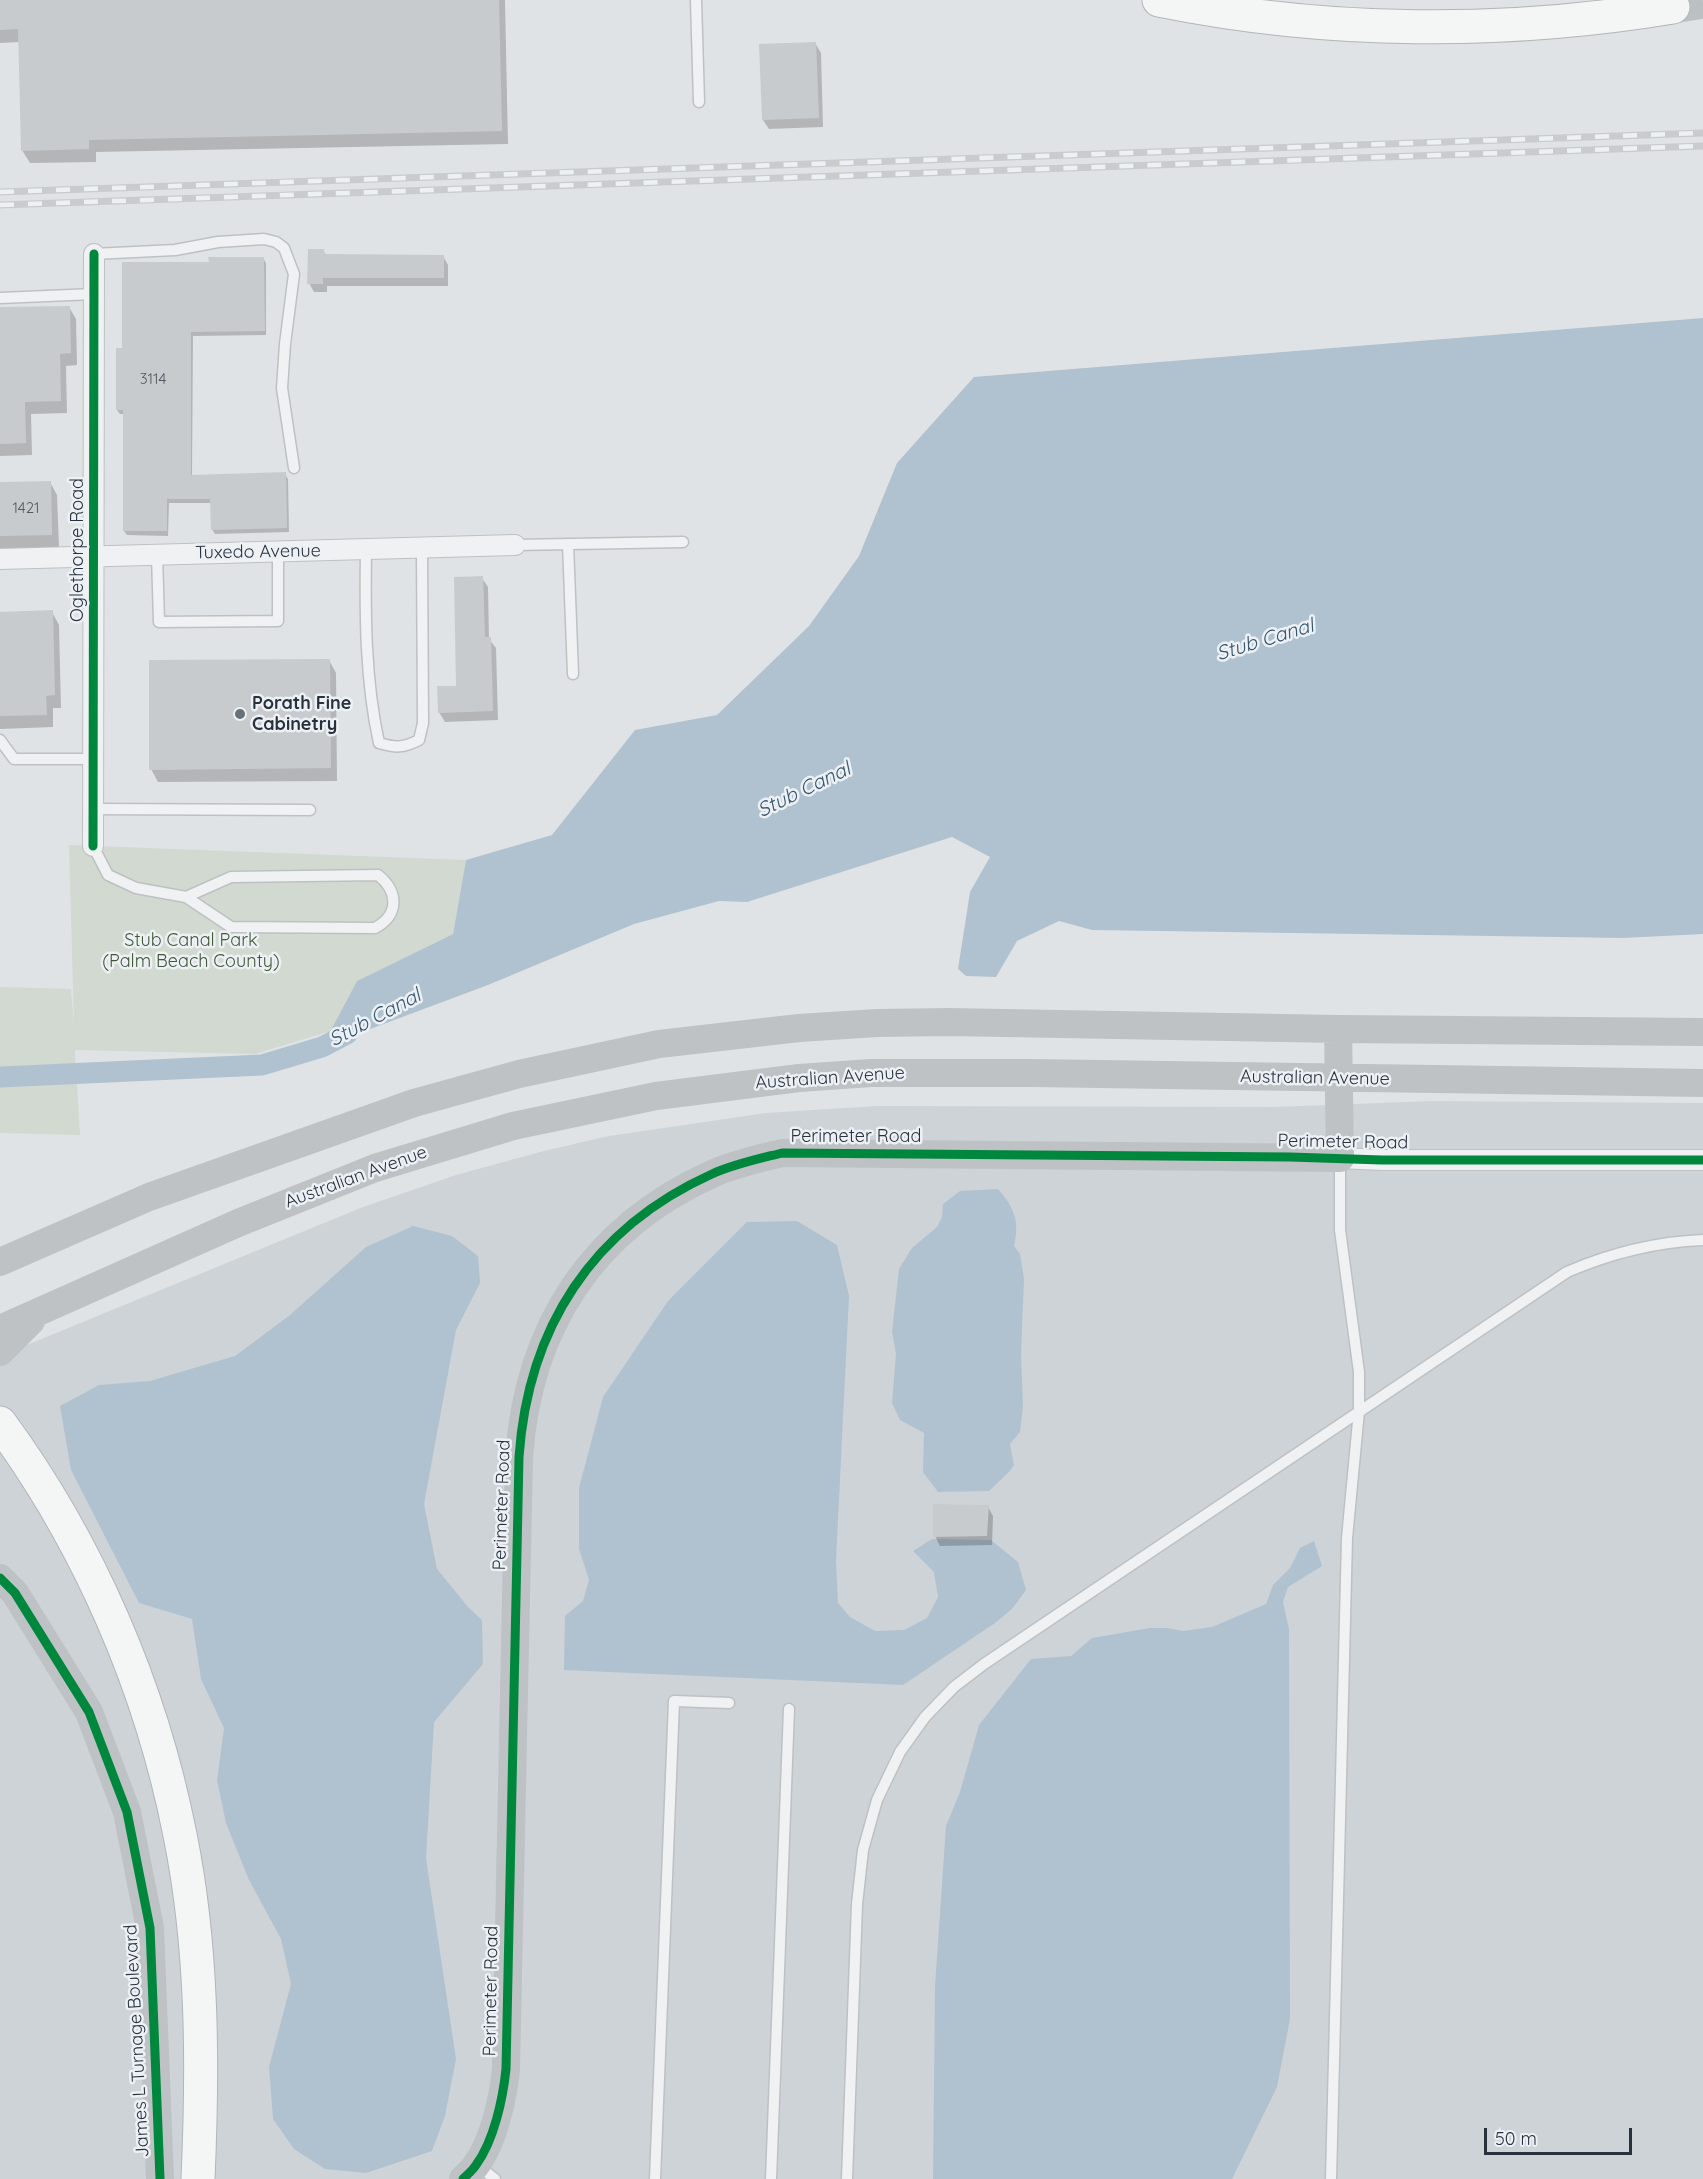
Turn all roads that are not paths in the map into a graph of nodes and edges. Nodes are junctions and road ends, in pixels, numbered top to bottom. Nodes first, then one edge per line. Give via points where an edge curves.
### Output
1 (696, 0) edge
2 (1159, 0) edge
3 (1673, 7) tunnel mouth
4 (699, 102) dead end
5 (94, 255) joint
6 (94, 294) junction
7 (0, 298) edge
8 (294, 468) dead end
9 (683, 542) dead end
10 (568, 544) junction
11 (515, 545) joint
12 (422, 548) junction
13 (366, 549) junction
14 (278, 552) junction
15 (157, 555) junction
16 (94, 556) junction
17 (0, 559) edge
18 (573, 674) dead end
19 (0, 740) edge
20 (94, 759) junction
21 (93, 809) junction
22 (310, 810) dead end
23 (93, 846) joint
24 (186, 897) junction
25 (1338, 1029) junction
26 (1703, 1032) edge
27 (1338, 1078) junction
28 (1703, 1083) edge
29 (1340, 1158) junction
30 (1703, 1160) edge
31 (1703, 1240) edge
32 (0, 1262) edge
33 (43, 1309) junction
34 (0, 1329) edge
35 (0, 1352) edge
36 (1359, 1411) junction
37 (0, 1423) edge
38 (0, 1567) edge
39 (5, 1587) edge
40 (729, 1703) dead end
41 (789, 1709) dead end
42 (478, 2174) edge
43 (160, 2179) edge
44 (198, 2179) edge
45 (655, 2179) edge
46 (771, 2179) edge
47 (847, 2179) edge
48 (1331, 2179) edge

1 - 4 lane
2 - 3 highway via 1288,19 1415,26 1555,22
5 - 6 street, Oglethorpe Road
5 - 8 lane via 264,239 284,248 294,273 282,388
6 - 7 lane
6 - 16 street, Oglethorpe Road
9 - 10 lane
10 - 11 lane
10 - 18 lane
11 - 12 street, Tuxedo Avenue
12 - 13 street, Tuxedo Avenue
12 - 13 lane via 423,723 419,740 397,748 379,743 373,717 367,659
13 - 14 street, Tuxedo Avenue
14 - 15 street, Tuxedo Avenue
14 - 15 lane via 278,621 159,622
15 - 16 street, Tuxedo Avenue
16 - 17 street, Tuxedo Avenue
16 - 20 street, Oglethorpe Road
19 - 20 lane via 14,759
20 - 21 street, Oglethorpe Road
21 - 22 lane
21 - 23 street, Oglethorpe Road
23 - 24 lane via 108,875 136,888
24 - 24 lane via 231,877 378,876 394,898 390,916 375,928 231,927
25 - 26 main road
25 - 27 main road, Perimeter Road
25 - 32 main road via 877,1023 658,1044 519,1074 414,1103 149,1197
27 - 28 main road, Australian Avenue
27 - 29 main road, Perimeter Road
27 - 33 main road, Australian Avenue via 871,1073 656,1096 513,1126 375,1168 287,1202
29 - 30 street, Perimeter Road
29 - 36 lane via 1340,1230 1359,1372
29 - 42 main road, Perimeter Road via 782,1153 722,1170 675,1192 639,1217 588,1267 544,1341 521,1424 506,2069 502,2100
31 - 36 lane via 1627,1251 1567,1272
33 - 34 main road, Australian Avenue
33 - 35 main road
36 - 47 lane via 984,1664 925,1717 900,1752 877,1800 863,1850 857,1904
36 - 48 lane via 1347,1538
37 - 44 highway via 89,1569 119,1634 164,1766 181,1837 198,1979
38 - 39 main road, James L Turnage Boulevard
39 - 43 main road, James L Turnage Boulevard via 89,1712 128,1812 150,1928
40 - 45 lane via 674,1701
41 - 46 lane

